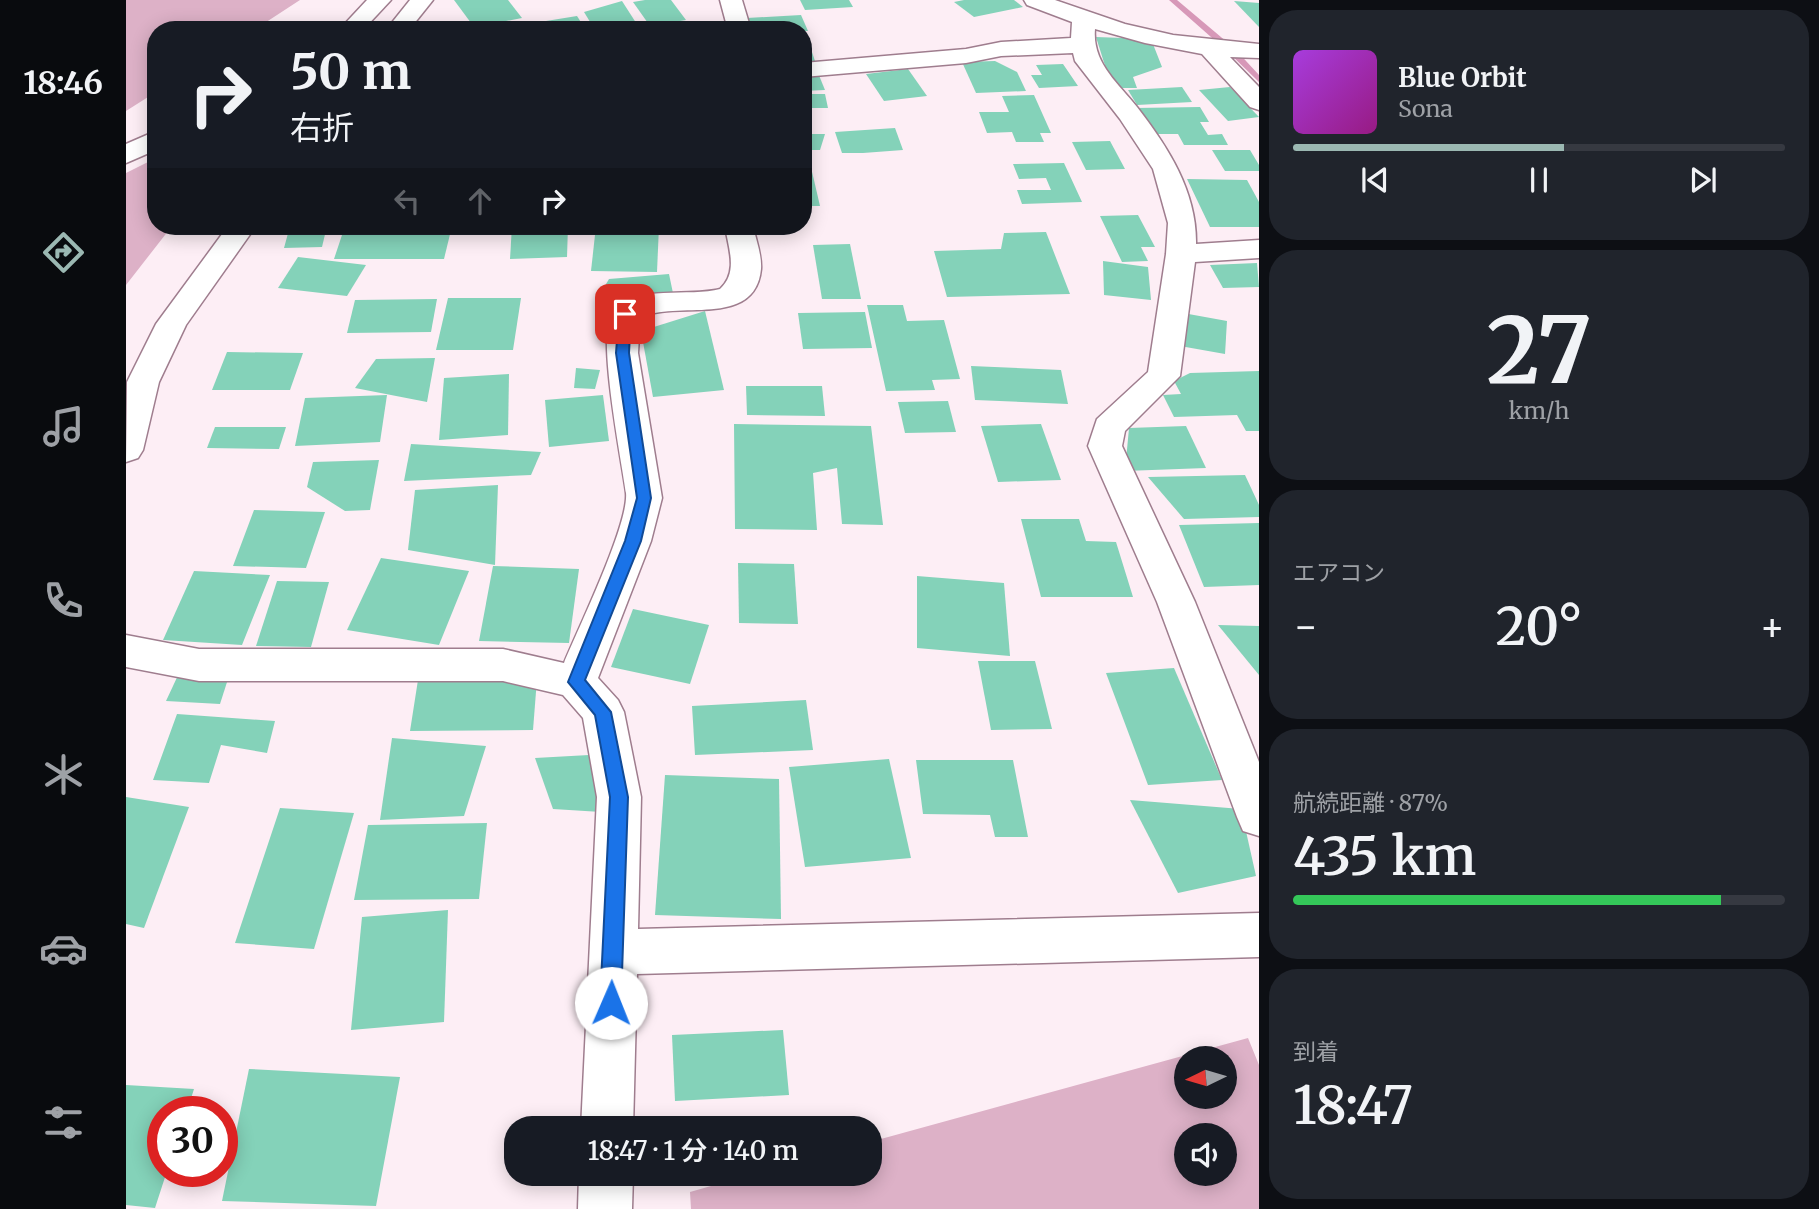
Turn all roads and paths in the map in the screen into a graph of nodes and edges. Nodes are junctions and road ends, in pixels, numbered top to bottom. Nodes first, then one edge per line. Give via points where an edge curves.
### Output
1 (380, 0) edge
2 (422, 0) edge
3 (731, 0) edge
4 (1035, 0) edge
5 (359, 21) edge
6 (404, 21) edge
7 (737, 21) edge
8 (1083, 33) junction
9 (1211, 50) junction
10 (1259, 51) edge
11 (812, 69) edge
12 (1259, 102) edge
13 (147, 144) edge
14 (126, 155) edge
15 (235, 235) edge
16 (740, 235) edge
17 (1259, 249) edge
18 (1181, 254) junction
19 (126, 450) edge
20 (126, 651) edge
21 (576, 682) junction
22 (1259, 817) edge
23 (1259, 935) edge
24 (612, 952) junction
25 (607, 1116) edge
26 (606, 1186) edge
27 (605, 1209) edge

1 - 5 street
2 - 6 street
3 - 7 street
4 - 8 street
8 - 9 street
8 - 11 street via 966,56
8 - 18 street via 1087,61 1166,169 1182,223
9 - 10 street
9 - 12 street
13 - 14 street
15 - 19 street via 171,324 143,382
16 - 21 street via 746,270 735,295 718,301 647,302 625,314 622,353 644,498 633,541
17 - 18 street
18 - 22 street via 1164,376 1109,428 1105,446 1176,602
20 - 21 street via 199,665 503,665
21 - 24 street via 603,712 619,797
23 - 24 street
24 - 25 street
26 - 27 street

